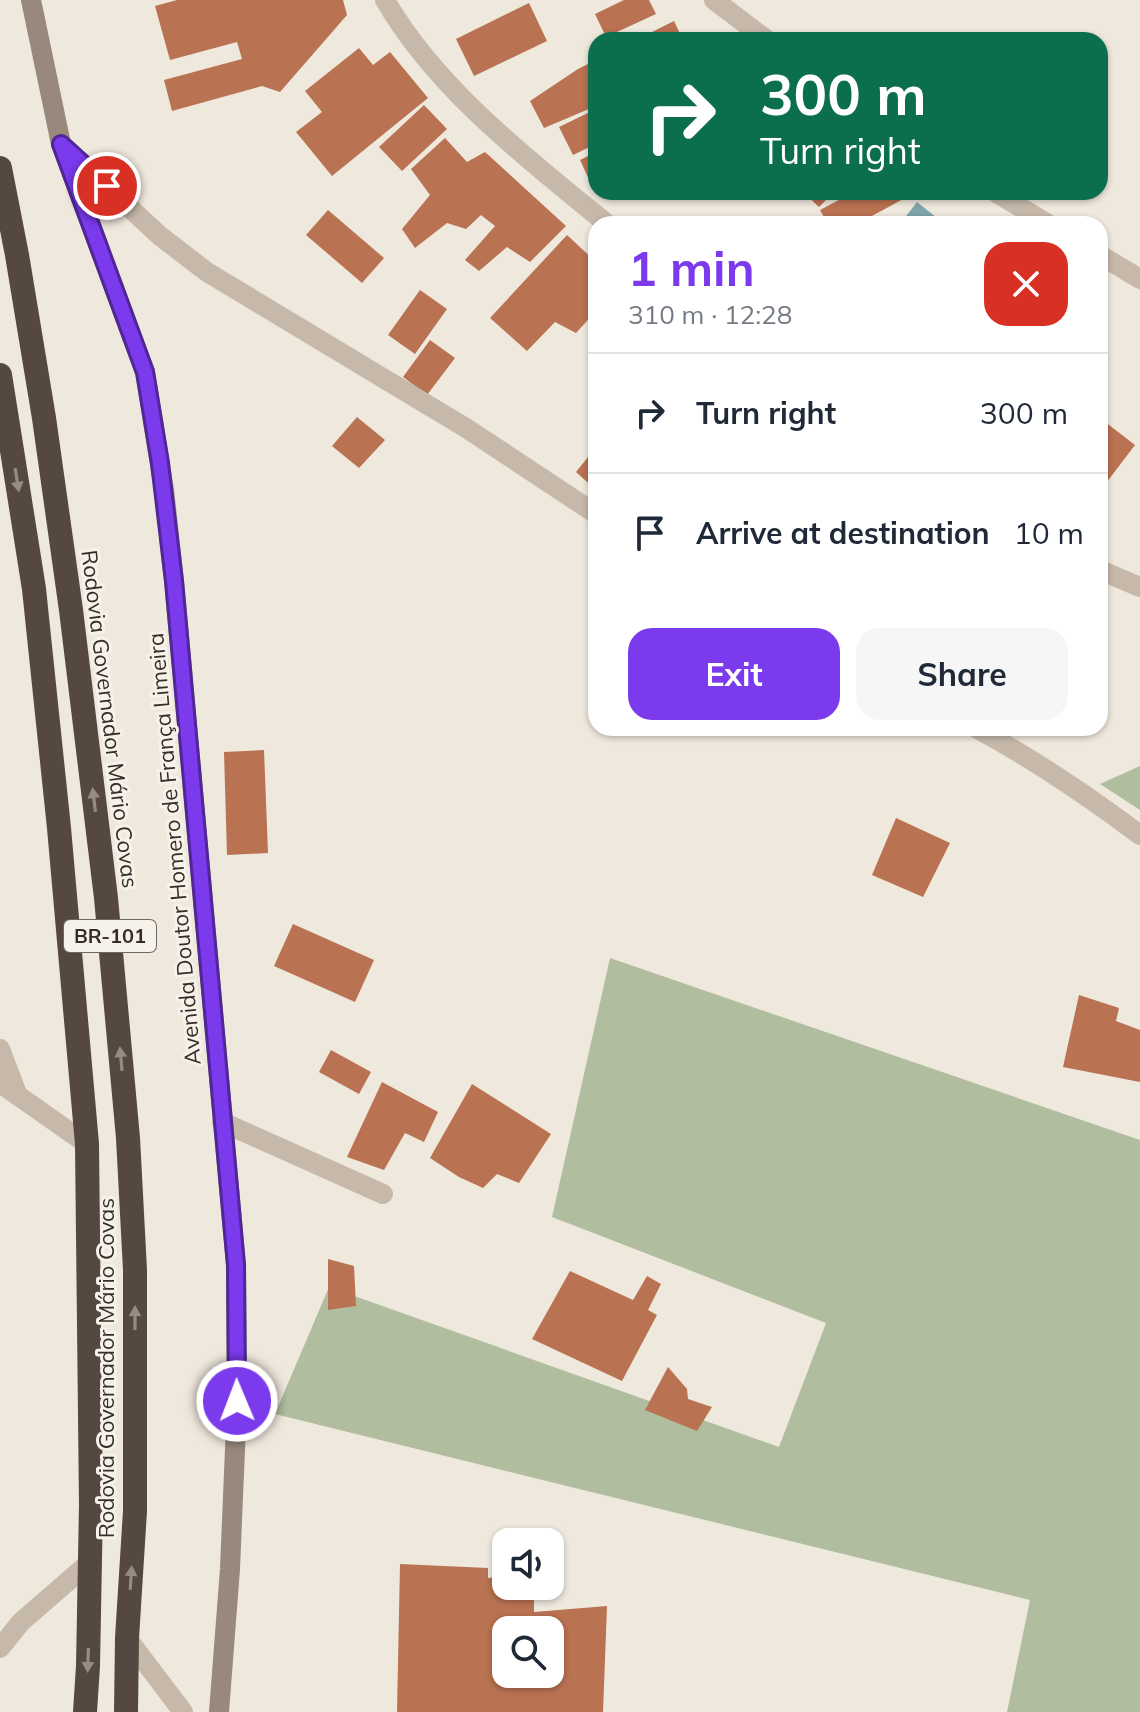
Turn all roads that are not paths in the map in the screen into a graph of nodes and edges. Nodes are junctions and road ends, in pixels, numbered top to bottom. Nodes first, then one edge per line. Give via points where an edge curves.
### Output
1 (31, 0) edge
2 (385, 0) edge
3 (714, 0) edge
4 (756, 32) edge
5 (61, 144) junction
6 (0, 168) edge
7 (1008, 200) edge
8 (597, 216) edge
9 (1035, 216) edge
10 (1108, 260) edge
11 (1140, 279) edge
12 (0, 375) edge
13 (588, 509) edge
14 (1108, 573) edge
15 (1140, 587) edge
16 (991, 736) edge
17 (1140, 835) edge
18 (0, 1049) edge
19 (6, 1089) edge
20 (222, 1122) junction
21 (87, 1144) junction
22 (383, 1194) dead end
23 (90, 1562) junction
24 (127, 1638) junction
25 (0, 1648) edge
26 (85, 1712) edge
27 (126, 1712) edge
28 (183, 1712) edge
29 (219, 1712) edge

1 - 5 main road, Avenida Doutor Homero de França Limeira
2 - 8 street via 430,63 504,140
3 - 4 street
5 - 13 street via 207,272 466,428
5 - 20 main road, Avenida Doutor Homero de França Limeira via 145,372 152,409 174,581
24 -> 6 highway, Rodovia Governador Mário Covas / BR-101 via 135,1511 135,1270 128,1138 71,610
7 - 9 street
10 - 11 street
12 -> 21 highway, Rodovia Governador Mário Covas / BR-101 via 34,589
14 - 15 street
16 - 17 street
18 - 19 street
19 - 21 street
20 - 22 street
20 - 29 main road, Avenida Doutor Homero de França Limeira via 236,1265 237,1401
21 - 23 highway, Rodovia Governador Mário Covas / BR-101
23 - 25 street via 21,1622
23 -> 26 highway, Rodovia Governador Mário Covas / BR-101
24 - 27 highway, Rodovia Governador Mário Covas / BR-101
24 - 28 street

